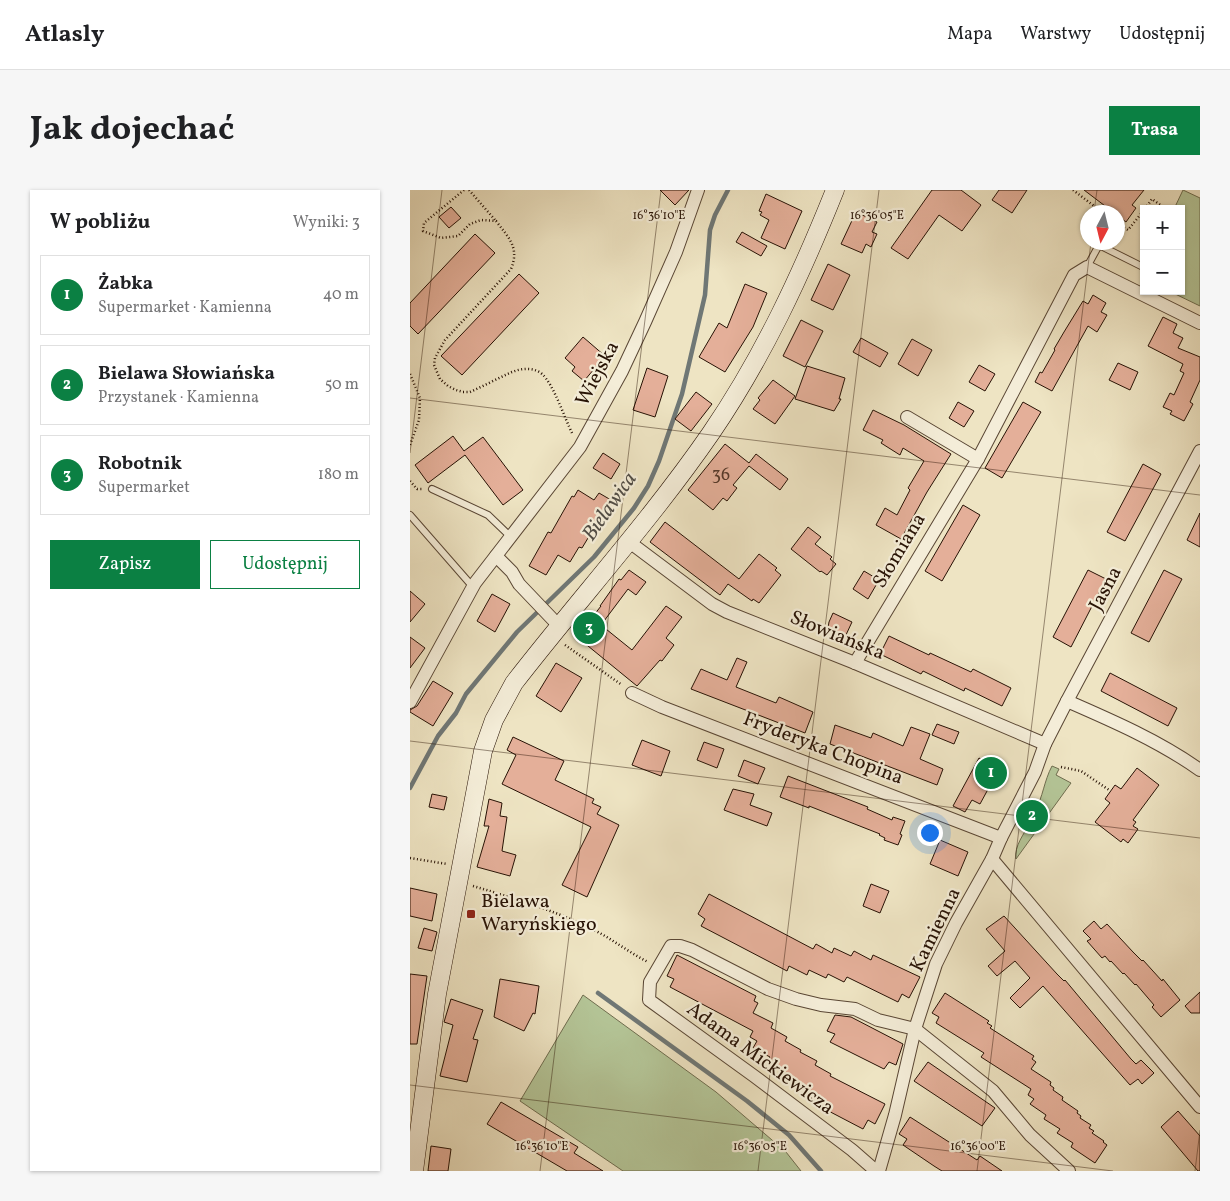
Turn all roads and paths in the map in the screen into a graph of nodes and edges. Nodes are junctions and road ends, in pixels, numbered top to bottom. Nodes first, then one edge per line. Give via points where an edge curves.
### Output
1 (464, 190) edge
2 (469, 190) edge
3 (698, 190) edge
4 (835, 190) edge
5 (1073, 190) edge
6 (1093, 205) edge
7 (1147, 205) edge
8 (1160, 205) edge
9 (1140, 214) edge
10 (496, 221) junction
11 (1125, 228) edge
12 (1140, 266) edge
13 (1086, 267) junction
14 (1200, 323) edge
15 (410, 374) edge
16 (907, 417) dead end
17 (410, 445) edge
18 (580, 447) junction
19 (1200, 451) edge
20 (978, 459) junction
21 (410, 481) edge
22 (432, 489) joint
23 (410, 515) edge
24 (512, 537) junction
25 (628, 541) junction
26 (496, 556) junction
27 (473, 588) junction
28 (556, 630) junction
29 (855, 663) junction
30 (632, 693) joint
31 (1067, 701) junction
32 (410, 702) edge
33 (1045, 744) junction
34 (1070, 763) dead end
35 (1061, 767) dead end
36 (1070, 768) junction
37 (1200, 770) edge
38 (1109, 790) dead end
39 (1001, 838) junction
40 (410, 858) edge
41 (992, 859) junction
42 (460, 874) junction
43 (658, 967) junction
44 (915, 1029) junction
45 (1200, 1107) edge
46 (414, 1171) edge
47 (878, 1171) edge
48 (1069, 1171) edge

1 - 10 path via 424,223 423,231 441,238 458,236 470,224 481,220
2 - 10 path
3 - 18 street, Wiejska via 676,252 645,322
4 - 25 main road via 794,288 744,380 695,455
5 - 6 path
7 - 8 path via 1152,199
9 - 11 path via 1128,230
10 - 18 path via 513,244 514,261 445,340 434,365 448,386 463,392 470,392 522,369 538,372 549,384
12 - 13 lane via 1099,245
13 - 14 street
13 - 20 street, Słomiana via 1074,276
15 - 17 path via 420,398 419,420
16 - 20 street
18 - 24 street, Wiejska
19 - 31 street, Jasna
20 - 29 street, Słomiana
21 - 22 path via 416,489
22 - 24 lane via 488,516
23 - 27 lane
24 - 26 street, Wiejska
25 - 28 main road
25 - 29 street, Słowiańska via 712,604
26 - 27 street, Wiejska
26 - 28 street via 546,611
27 - 32 street, Wiejska
28 - 30 path
28 - 42 main road via 514,683 494,720 483,751
29 - 33 street, Słowiańska
30 - 39 street, Fryderyka Chopina
31 - 33 street, Jasna
31 - 37 street via 1157,742
33 - 39 street, Kamienna
34 - 36 path
35 - 36 path
36 - 38 path via 1081,770
39 - 41 street, Kamienna
40 - 42 path
41 - 44 street, Kamienna via 936,964
41 - 45 street
42 - 43 path via 580,923
42 - 46 main road via 431,1032
43 - 44 street via 671,946 680,946 796,999 855,1009 878,1020
43 - 47 street, Adama Mickiewicza via 650,982 649,1000
44 - 47 street, Kamienna
44 - 48 street via 993,1091 1030,1135

